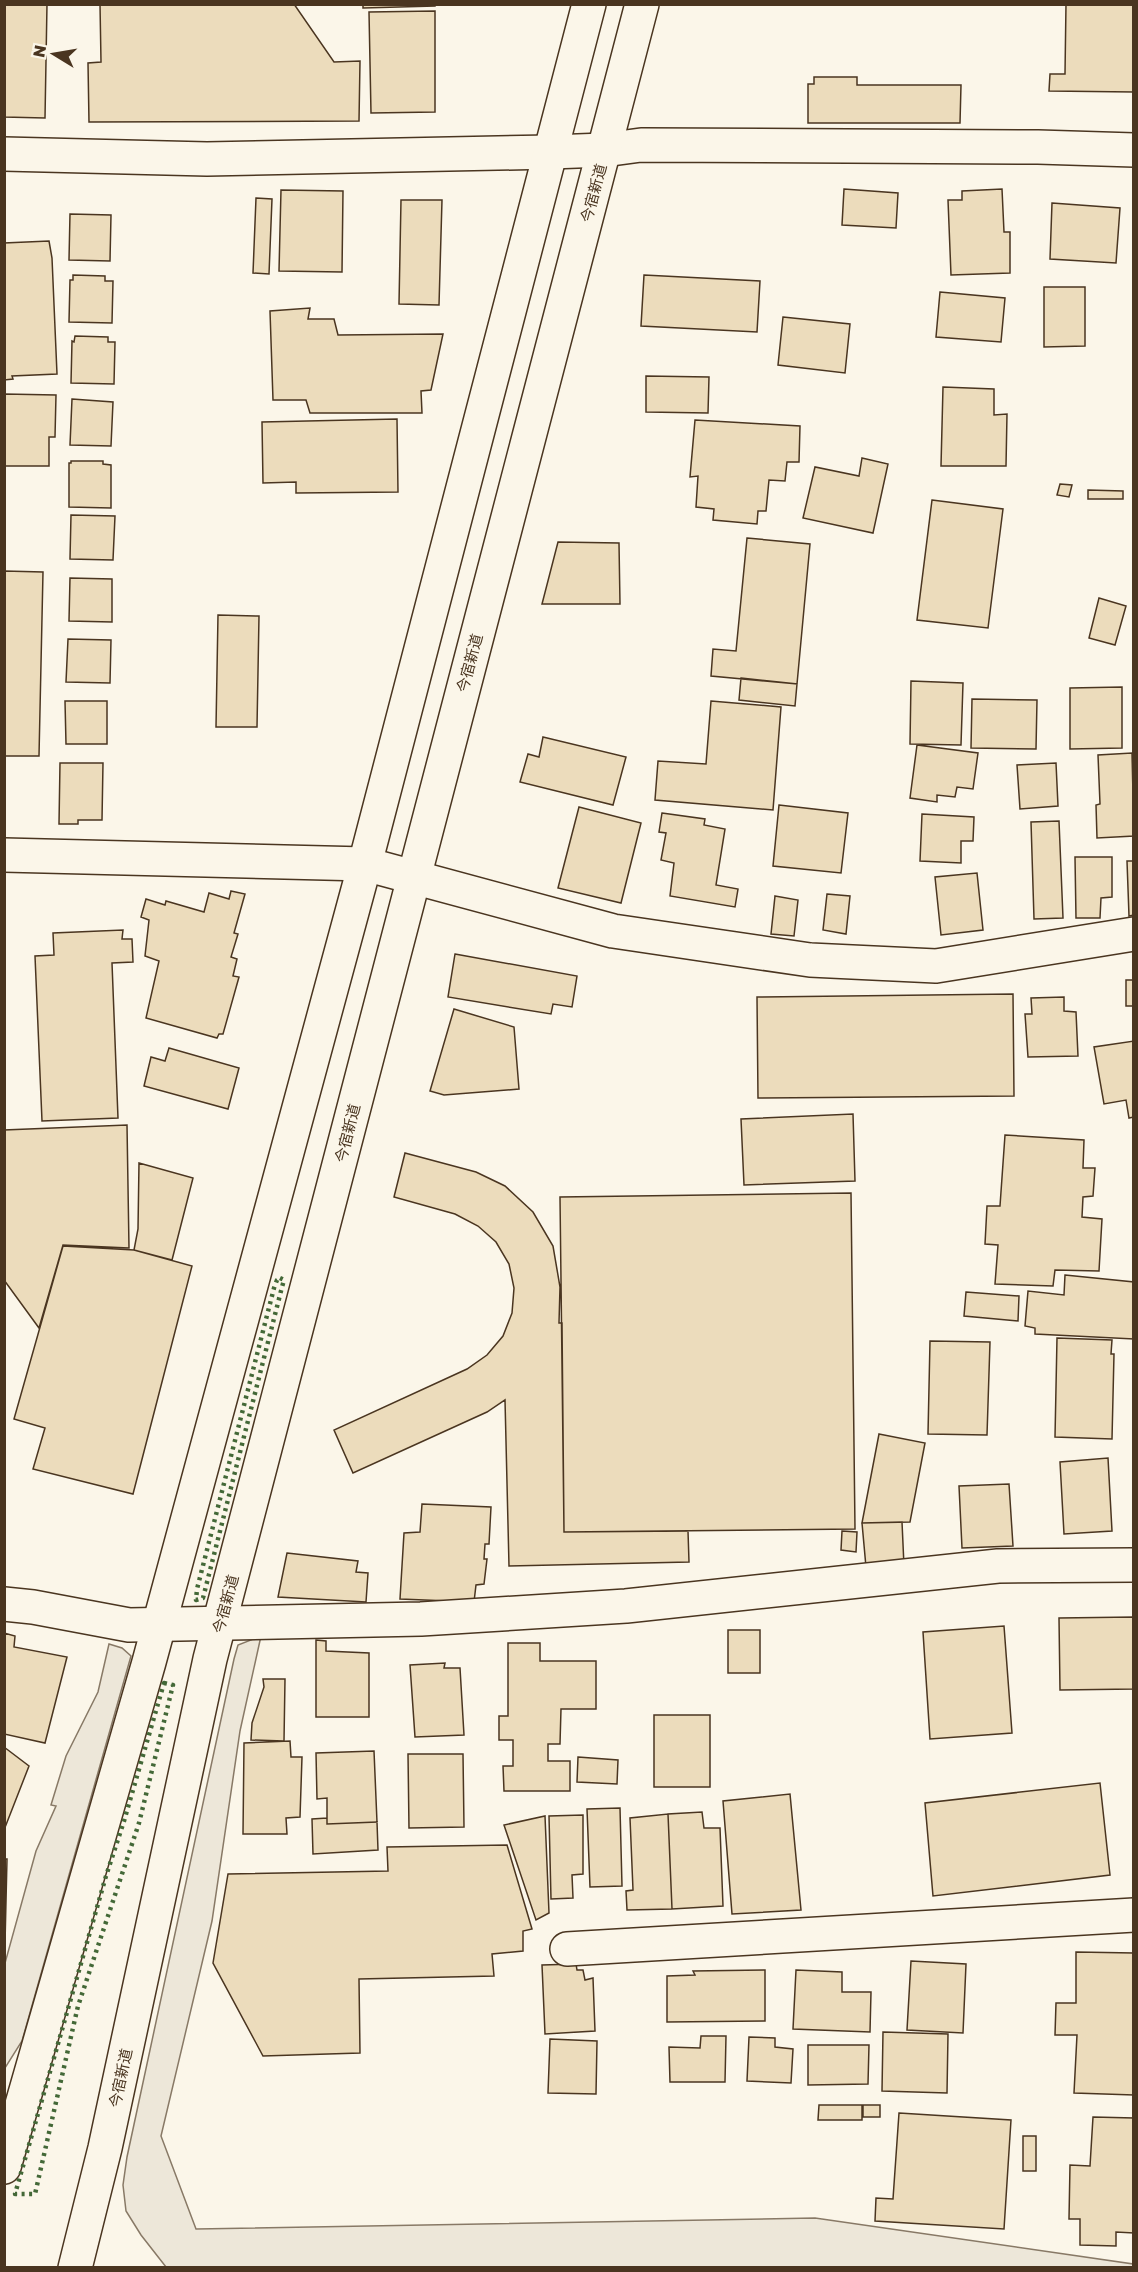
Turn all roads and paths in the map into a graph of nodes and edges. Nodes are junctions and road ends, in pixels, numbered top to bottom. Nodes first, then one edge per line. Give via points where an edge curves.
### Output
1 (589, 4) edge
2 (642, 4) edge
3 (604, 150) junction
4 (1134, 150) edge
5 (551, 152) junction
6 (4, 154) edge
7 (4, 855) edge
8 (365, 864) junction
9 (413, 876) junction
10 (1134, 934) edge
11 (1134, 1565) edge
12 (4, 1604) edge
13 (221, 1623) junction
14 (159, 1624) junction
15 (1134, 1914) edge
16 (567, 1949) dead end
17 (4, 2167) edge
18 (75, 2268) edge

1 - 5 main road
2 - 3 main road, 今宿新道
3 - 4 main road via 676,145
3 - 5 main road
3 - 9 main road, 今宿新道
5 - 6 main road via 207,159
5 - 8 main road
7 - 8 main road
8 - 9 main road
8 - 14 main road
9 - 10 main road via 613,931 810,960 936,966
9 - 13 main road, 今宿新道
11 - 13 main road via 998,1566 592,1608 421,1619
12 - 14 main road via 129,1625
13 - 14 main road
13 - 18 main road, 今宿新道
14 - 17 main road
15 - 16 main road

